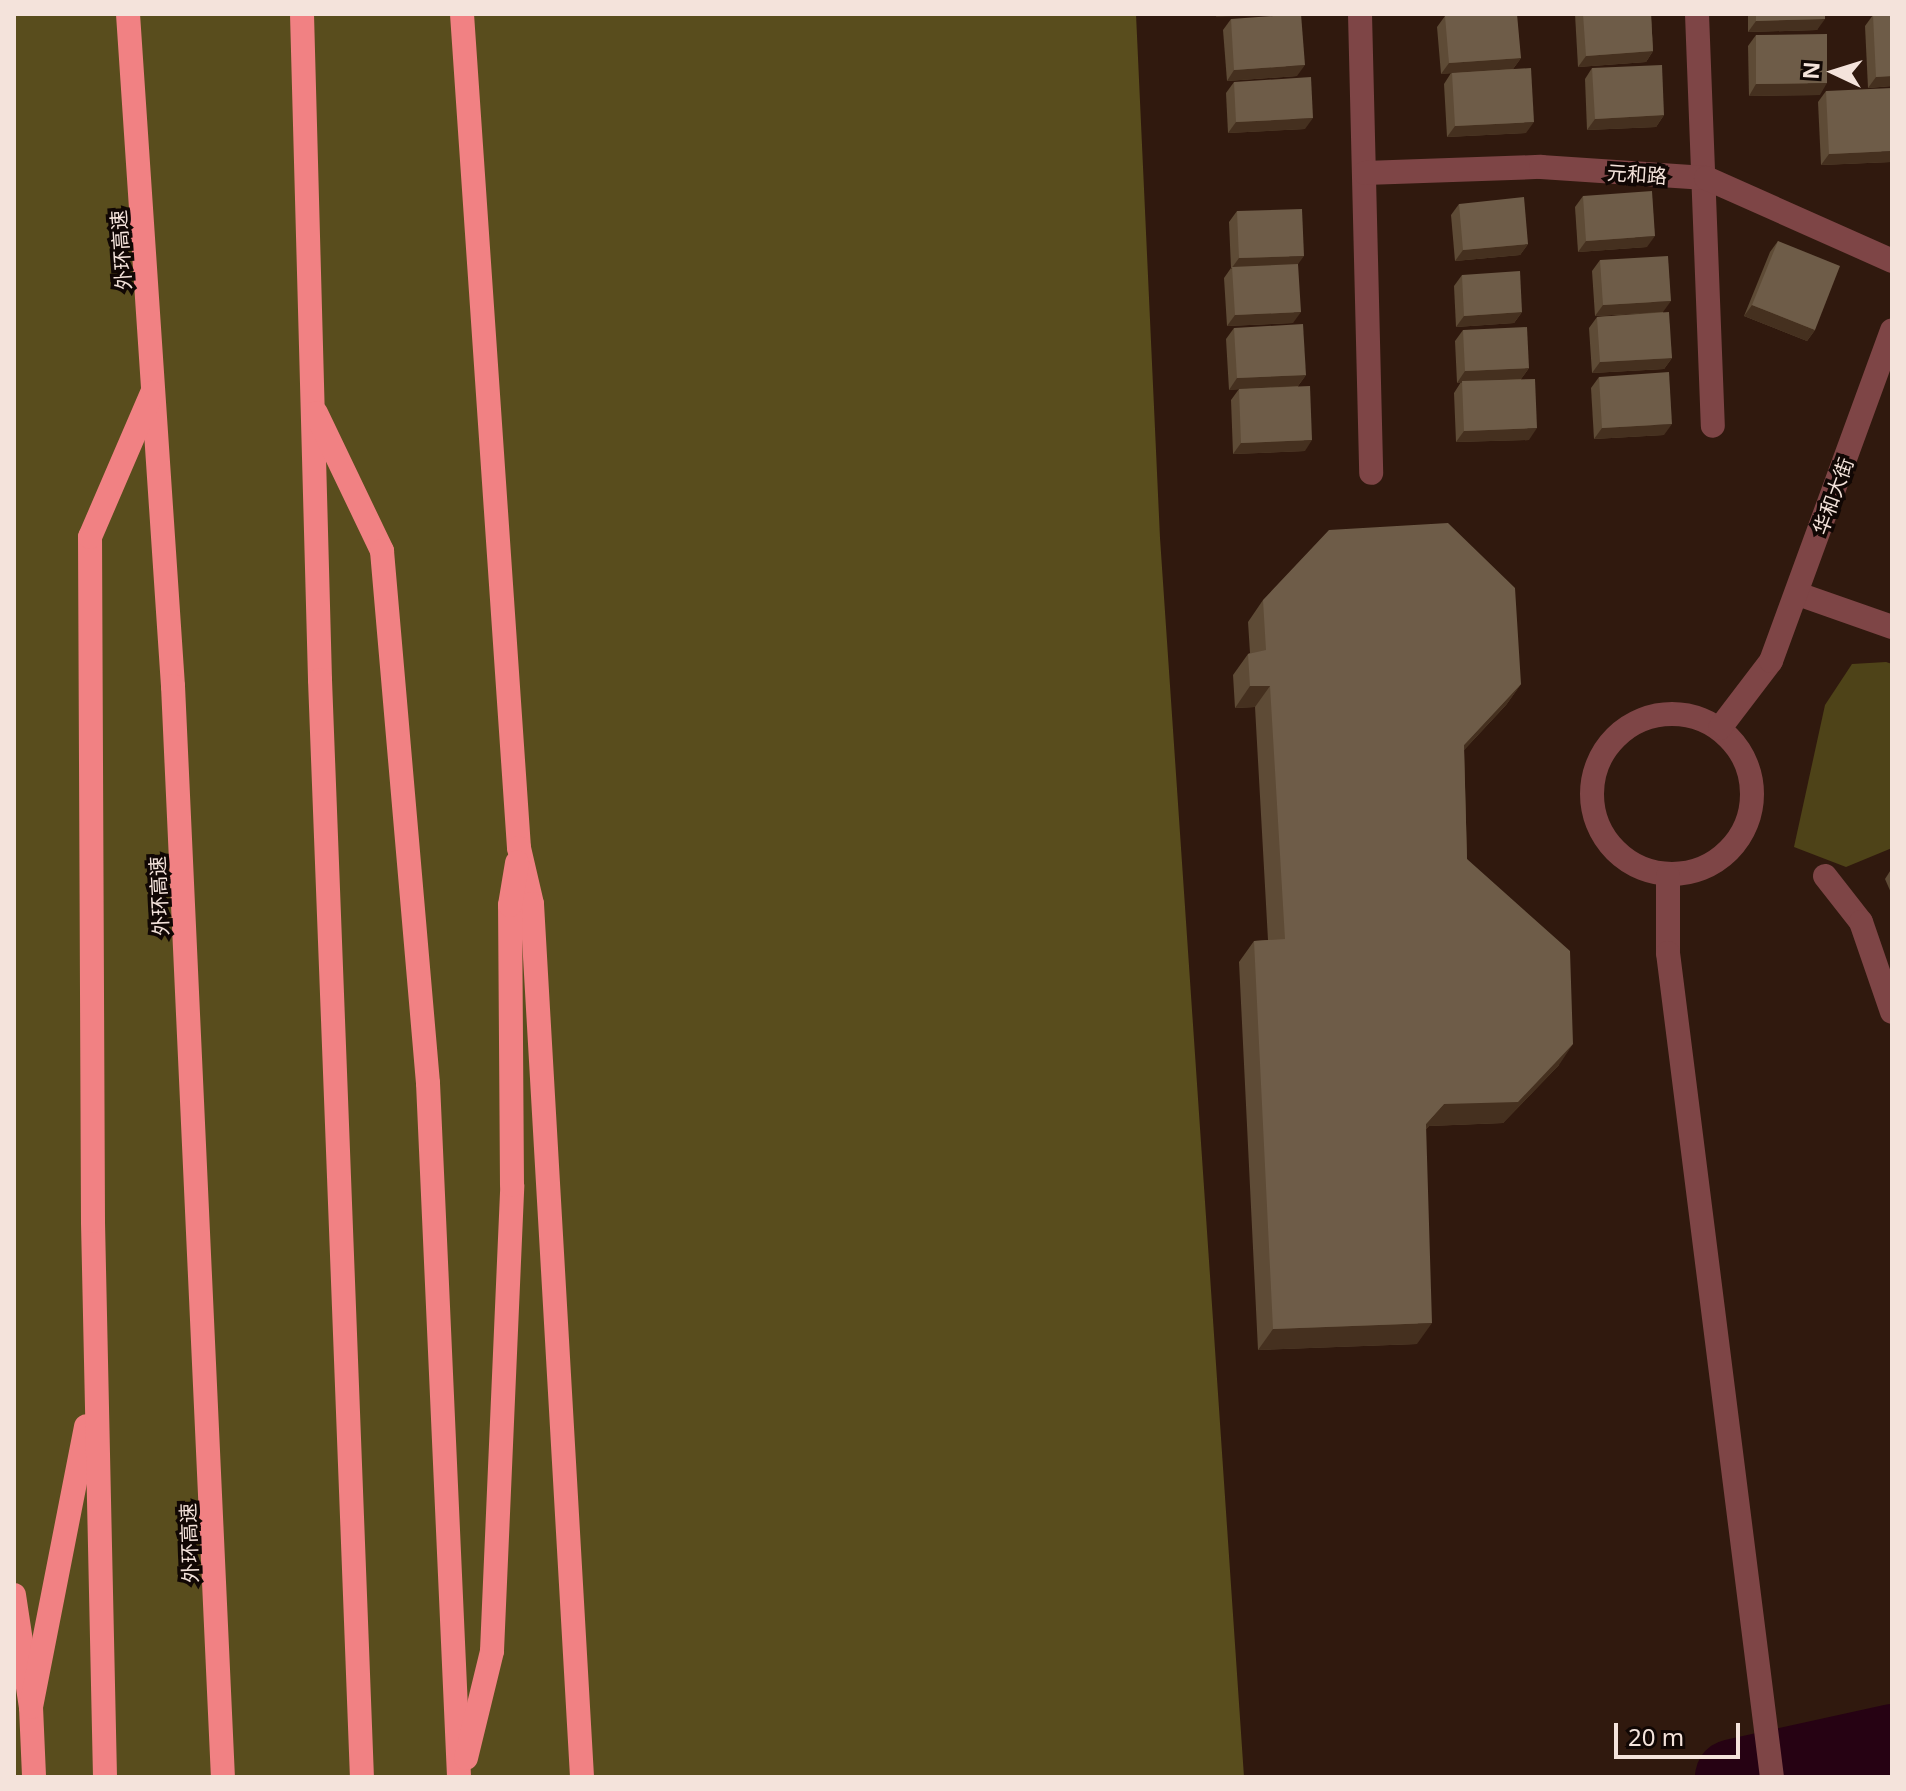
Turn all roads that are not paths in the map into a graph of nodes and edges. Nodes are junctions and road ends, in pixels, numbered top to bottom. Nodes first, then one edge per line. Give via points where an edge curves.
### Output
1 (128, 14) edge
2 (302, 14) edge
3 (462, 14) edge
4 (1360, 14) edge
5 (1697, 14) edge
6 (1365, 173) junction
7 (1706, 178) junction
8 (1892, 261) edge
9 (1892, 330) edge
10 (154, 387) junction
11 (312, 405) junction
12 (1713, 426) dead end
13 (1371, 473) dead end
14 (1798, 594) junction
15 (1892, 627) edge
16 (1720, 728) junction
17 (519, 848) junction
18 (1668, 876) junction
19 (1825, 876) dead end
20 (1892, 1012) edge
21 (95, 1377) junction
22 (14, 1595) edge
23 (31, 1707) junction
24 (34, 1777) edge
25 (105, 1777) edge
26 (223, 1777) edge
27 (362, 1777) edge
28 (460, 1777) edge
29 (582, 1777) edge
30 (1772, 1777) edge

1 - 10 highway, 外环高速
2 - 11 highway
3 - 17 highway
4 - 6 street
5 - 7 street
6 - 7 street, 元和路 via 1541,167
6 - 13 street
7 - 8 street, 元和路
7 - 12 street
9 - 14 street, 华和大街
10 - 21 highway via 90,537
10 - 26 highway, 外环高速
11 - 27 highway
11 - 28 highway via 382,551 428,1083
14 - 15 street
14 - 16 street, 华和大街 via 1771,661
16 - 18 street via 1748,765 1753,806 1748,824 1733,849 1700,871
16 - 18 street via 1688,715 1649,716 1612,739 1597,764 1592,784 1600,832 1615,852 1638,868
17 - 28 highway via 510,905 512,1171 492,1651
17 - 29 highway via 532,904
18 - 30 street via 1668,953
19 - 20 street via 1861,922
21 - 23 highway
21 - 25 highway
22 - 23 highway
23 - 24 highway

